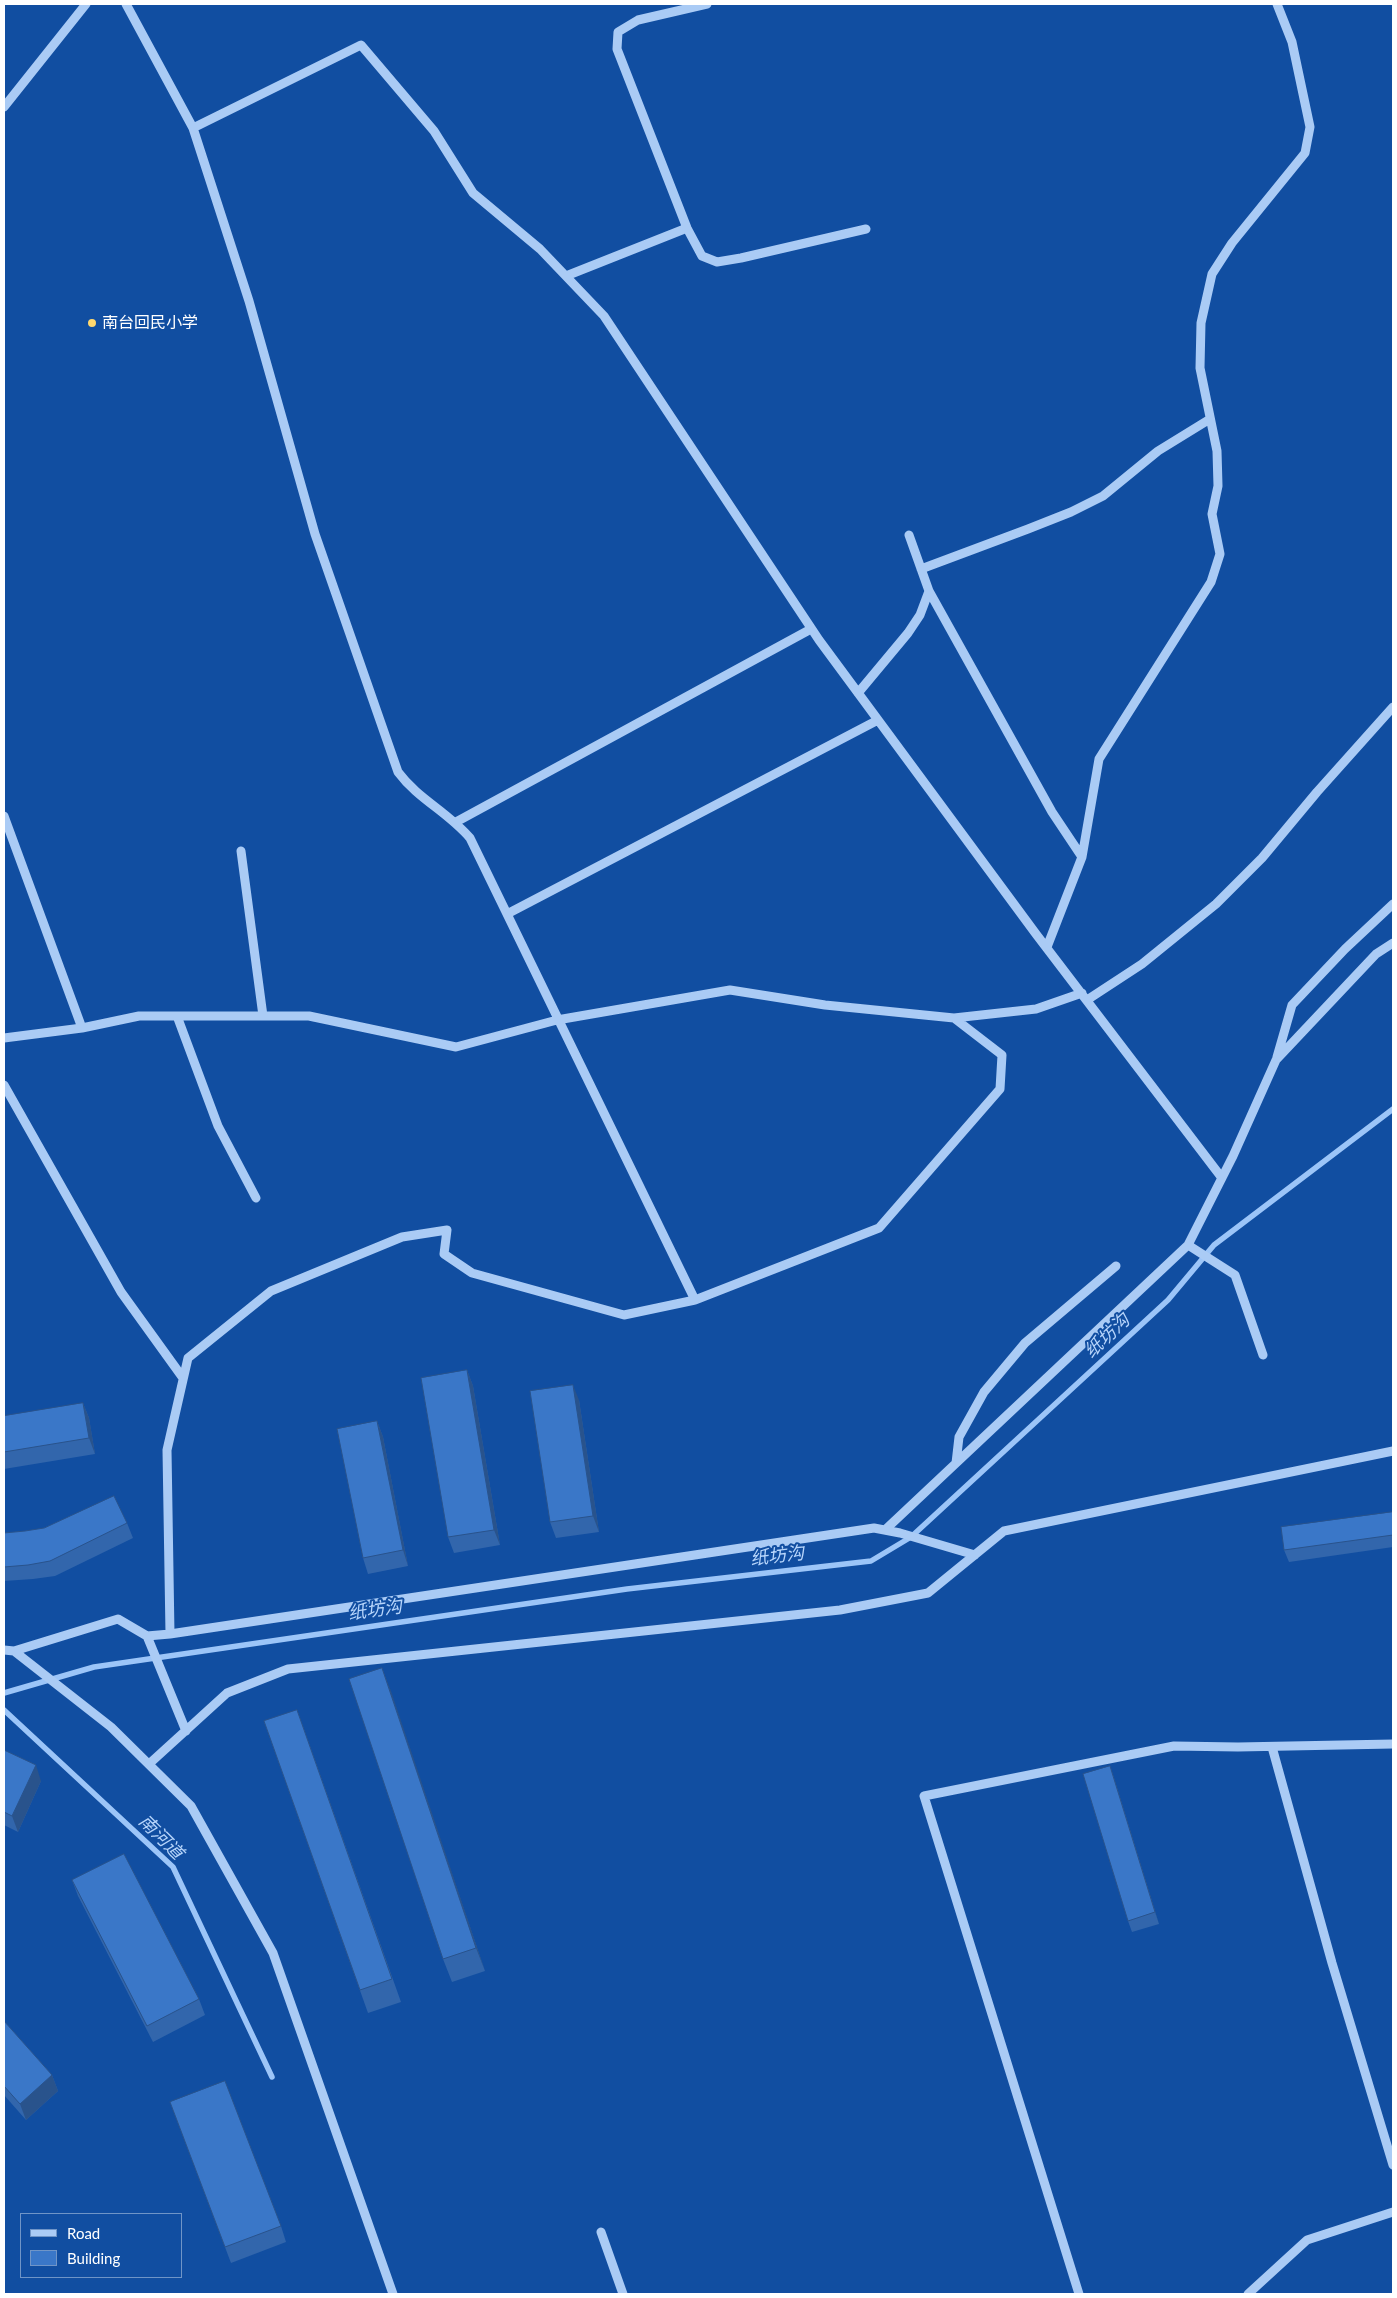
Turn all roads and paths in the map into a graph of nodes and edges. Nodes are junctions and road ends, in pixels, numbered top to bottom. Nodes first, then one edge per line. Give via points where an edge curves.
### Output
1 (86, 4) edge
2 (126, 4) edge
3 (707, 4) edge
4 (1277, 4) edge
5 (4, 107) edge
6 (193, 128) junction
7 (687, 228) junction
8 (866, 229) dead end
9 (566, 276) junction
10 (1210, 419) junction
11 (909, 535) dead end
12 (921, 569) junction
13 (928, 591) junction
14 (812, 629) junction
15 (858, 693) junction
16 (1393, 707) edge
17 (878, 720) junction
18 (4, 816) edge
19 (456, 822) junction
20 (241, 850) dead end
21 (1082, 857) junction
22 (1393, 904) edge
23 (507, 914) junction
24 (1393, 943) edge
25 (1047, 947) junction
26 (1084, 997) junction
27 (177, 1016) junction
28 (263, 1016) junction
29 (954, 1018) junction
30 (557, 1020) junction
31 (82, 1028) junction
32 (4, 1038) edge
33 (1276, 1060) junction
34 (4, 1085) edge
35 (1222, 1178) junction
36 (256, 1198) dead end
37 (1188, 1245) junction
38 (1116, 1266) dead end
39 (695, 1300) junction
40 (1263, 1355) dead end
41 (183, 1378) junction
42 (1393, 1451) edge
43 (956, 1463) junction
44 (886, 1529) junction
45 (975, 1555) junction
46 (170, 1634) junction
47 (147, 1636) junction
48 (4, 1650) edge
49 (14, 1651) junction
50 (186, 1731) junction
51 (1393, 1744) edge
52 (1272, 1746) junction
53 (149, 1764) junction
54 (1393, 2165) edge
55 (1393, 2212) edge
56 (601, 2232) dead end
57 (394, 2294) edge
58 (623, 2294) edge
59 (1078, 2294) edge
60 (1248, 2294) edge

1 - 5 street
2 - 6 street
3 - 7 street via 638,20 618,32 617,49
4 - 10 street via 1292,42 1310,127 1305,152 1232,243 1212,274 1201,323 1200,368
6 - 9 street via 361,44 434,131 473,193 540,249
6 - 19 street via 249,301 315,534 398,772 410,788
7 - 8 street via 702,256 717,262
7 - 9 street
9 - 14 street via 604,316
10 - 12 street via 1151,456 1103,496 1028,530
10 - 21 street via 1217,451 1218,486 1212,514 1220,554 1211,582 1099,759
11 - 12 street
12 - 13 street
13 - 15 street via 920,615 908,634
13 - 21 street via 1052,812
14 - 15 street
14 - 19 street
15 - 17 street
16 - 26 street via 1262,858 1216,904 1142,964
17 - 23 street
17 - 25 street
18 - 31 street
19 - 23 street via 470,838
20 - 28 street
21 - 25 street
22 - 33 street via 1292,1005
23 - 30 street
24 - 33 street via 1376,954
25 - 26 street
26 - 29 street via 1036,1009
26 - 35 street
27 - 28 street
27 - 31 street via 139,1016
27 - 36 street via 218,1126
28 - 30 street via 309,1016 456,1047
29 - 30 street via 825,1005 730,990
29 - 39 street via 1002,1055 1000,1090 879,1228
30 - 39 street
31 - 32 street
33 - 35 street
34 - 41 street via 121,1292
35 - 37 street
37 - 40 street via 1236,1275
37 - 43 street
38 - 43 street via 1025,1343 990,1385 959,1437
39 - 41 street via 624,1315 556,1298 472,1273 444,1254 447,1230 402,1237 271,1291 188,1358
41 - 46 street via 167,1450
42 - 45 street via 1004,1531
43 - 44 street
44 - 45 street
44 - 46 street via 874,1528
45 - 50 street via 928,1593 840,1610 288,1669 227,1693
46 - 47 street
47 - 49 street via 118,1620
47 - 50 street
48 - 49 street
49 - 53 street via 111,1727
50 - 53 street
51 - 52 street
52 - 54 street
52 - 59 street via 1174,1746 924,1796
53 - 57 street via 191,1806 273,1953
55 - 60 street via 1308,2240
56 - 58 street

